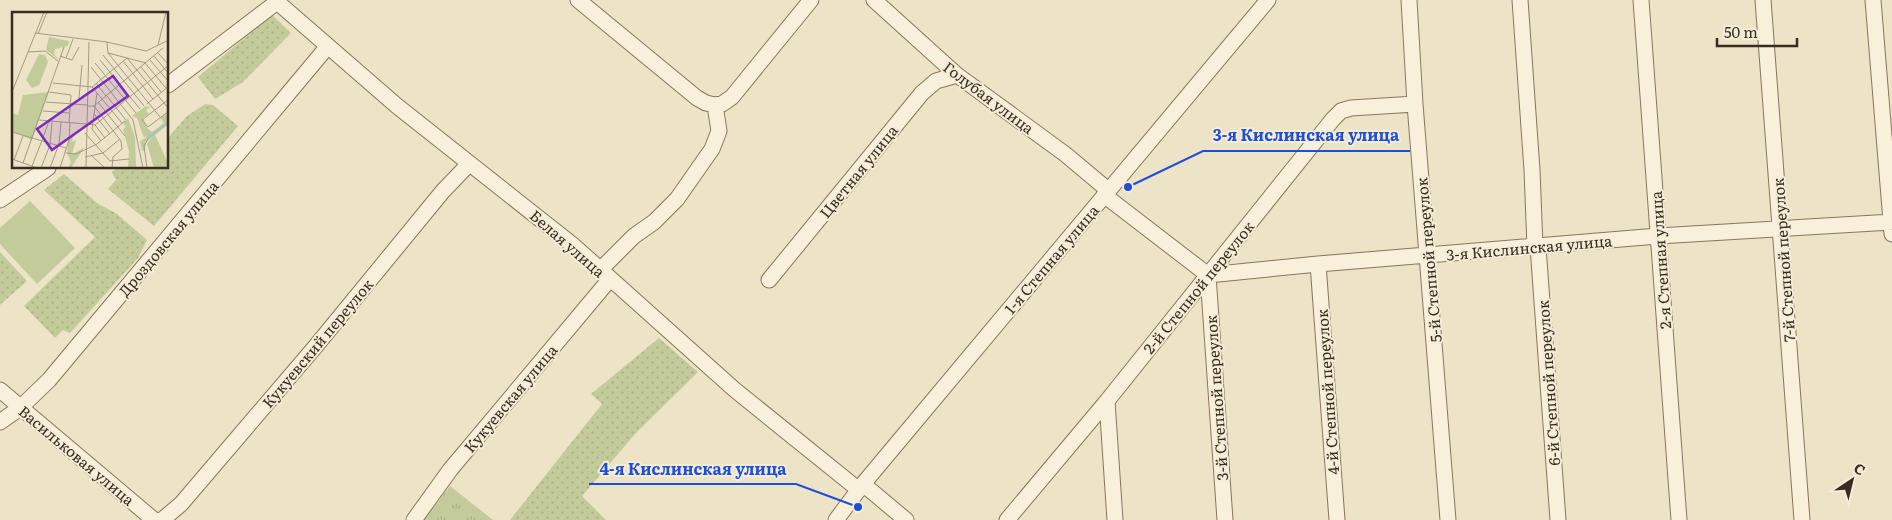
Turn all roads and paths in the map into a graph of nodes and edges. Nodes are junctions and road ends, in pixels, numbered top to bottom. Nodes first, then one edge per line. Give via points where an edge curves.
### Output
1 (578, 0) edge
2 (811, 0) edge
3 (874, 0) edge
4 (1268, 0) edge
5 (1409, 0) edge
6 (1520, 0) edge
7 (1641, 0) edge
8 (1763, 0) edge
9 (1873, 0) edge
10 (276, 1) edge
11 (328, 46) junction
12 (957, 75) junction
13 (169, 84) edge
14 (1415, 104) junction
15 (714, 105) junction
16 (469, 164) junction
17 (46, 169) edge
18 (1106, 193) junction
19 (0, 200) edge
20 (1892, 226) edge
21 (1781, 229) junction
22 (1658, 236) junction
23 (1536, 247) junction
24 (1428, 256) junction
25 (1318, 264) junction
26 (605, 275) junction
27 (1208, 276) junction
28 (769, 280) dead end
29 (0, 390) edge
30 (1107, 401) junction
31 (20, 408) junction
32 (0, 422) edge
33 (861, 487) junction
34 (154, 520) edge
35 (162, 520) edge
36 (414, 520) edge
37 (836, 520) edge
38 (906, 520) edge
39 (1007, 520) edge
40 (1115, 520) edge
41 (1225, 520) edge
42 (1337, 520) edge
43 (1448, 520) edge
44 (1558, 520) edge
45 (1679, 520) edge
46 (1802, 520) edge

1 - 15 street via 697,98
2 - 15 street via 732,97
3 - 12 street, Голубая улица
4 - 18 street, 1-я Степная улица
5 - 14 street, 5-й Степной переулок
6 - 23 street, 6-й Степной переулок
7 - 22 street, 2-я Степная улица
8 - 21 street, 7-й Степной переулок
9 - 20 street
10 - 11 street, Белая улица
10 - 13 street
11 - 16 street, Белая улица
11 - 31 street, Дроздовская улица via 49,380
12 - 18 street, Голубая улица via 1065,154
12 - 28 street, Цветная улица via 936,81 922,93
14 - 24 street, 5-й Степной переулок
14 - 27 street, 2-й Степной переулок via 1341,111
15 - 26 street, Кукуевская улица via 719,131 712,149 677,198 654,222 634,236
16 - 26 street, Белая улица via 543,221
16 - 35 street, Кукуевский переулок via 181,504
17 - 19 street
18 - 27 street
18 - 33 street, 1-я Степная улица
20 - 21 street, 3-я Кислинская улица
21 - 22 street, 3-я Кислинская улица
21 - 46 street, 7-й Степной переулок
22 - 23 street, 3-я Кислинская улица
22 - 45 street, 2-я Степная улица
23 - 24 street, 3-я Кислинская улица
23 - 44 street, 6-й Степной переулок
24 - 25 street, 3-я Кислинская улица
24 - 43 street, 5-й Степной переулок
25 - 27 street, 3-я Кислинская улица
25 - 42 street, 4-й Степной переулок
26 - 33 street, Белая улица via 735,390
26 - 36 street, Кукуевская улица
27 - 30 street, 2-й Степной переулок
27 - 41 street, 3-й Степной переулок
29 - 31 street, Васильковая улица
30 - 39 street, 2-й Степной переулок
30 - 40 street
31 - 32 street, Дроздовская улица
31 - 34 street, Васильковая улица
33 - 37 street, 1-я Степная улица
33 - 38 street, Белая улица

